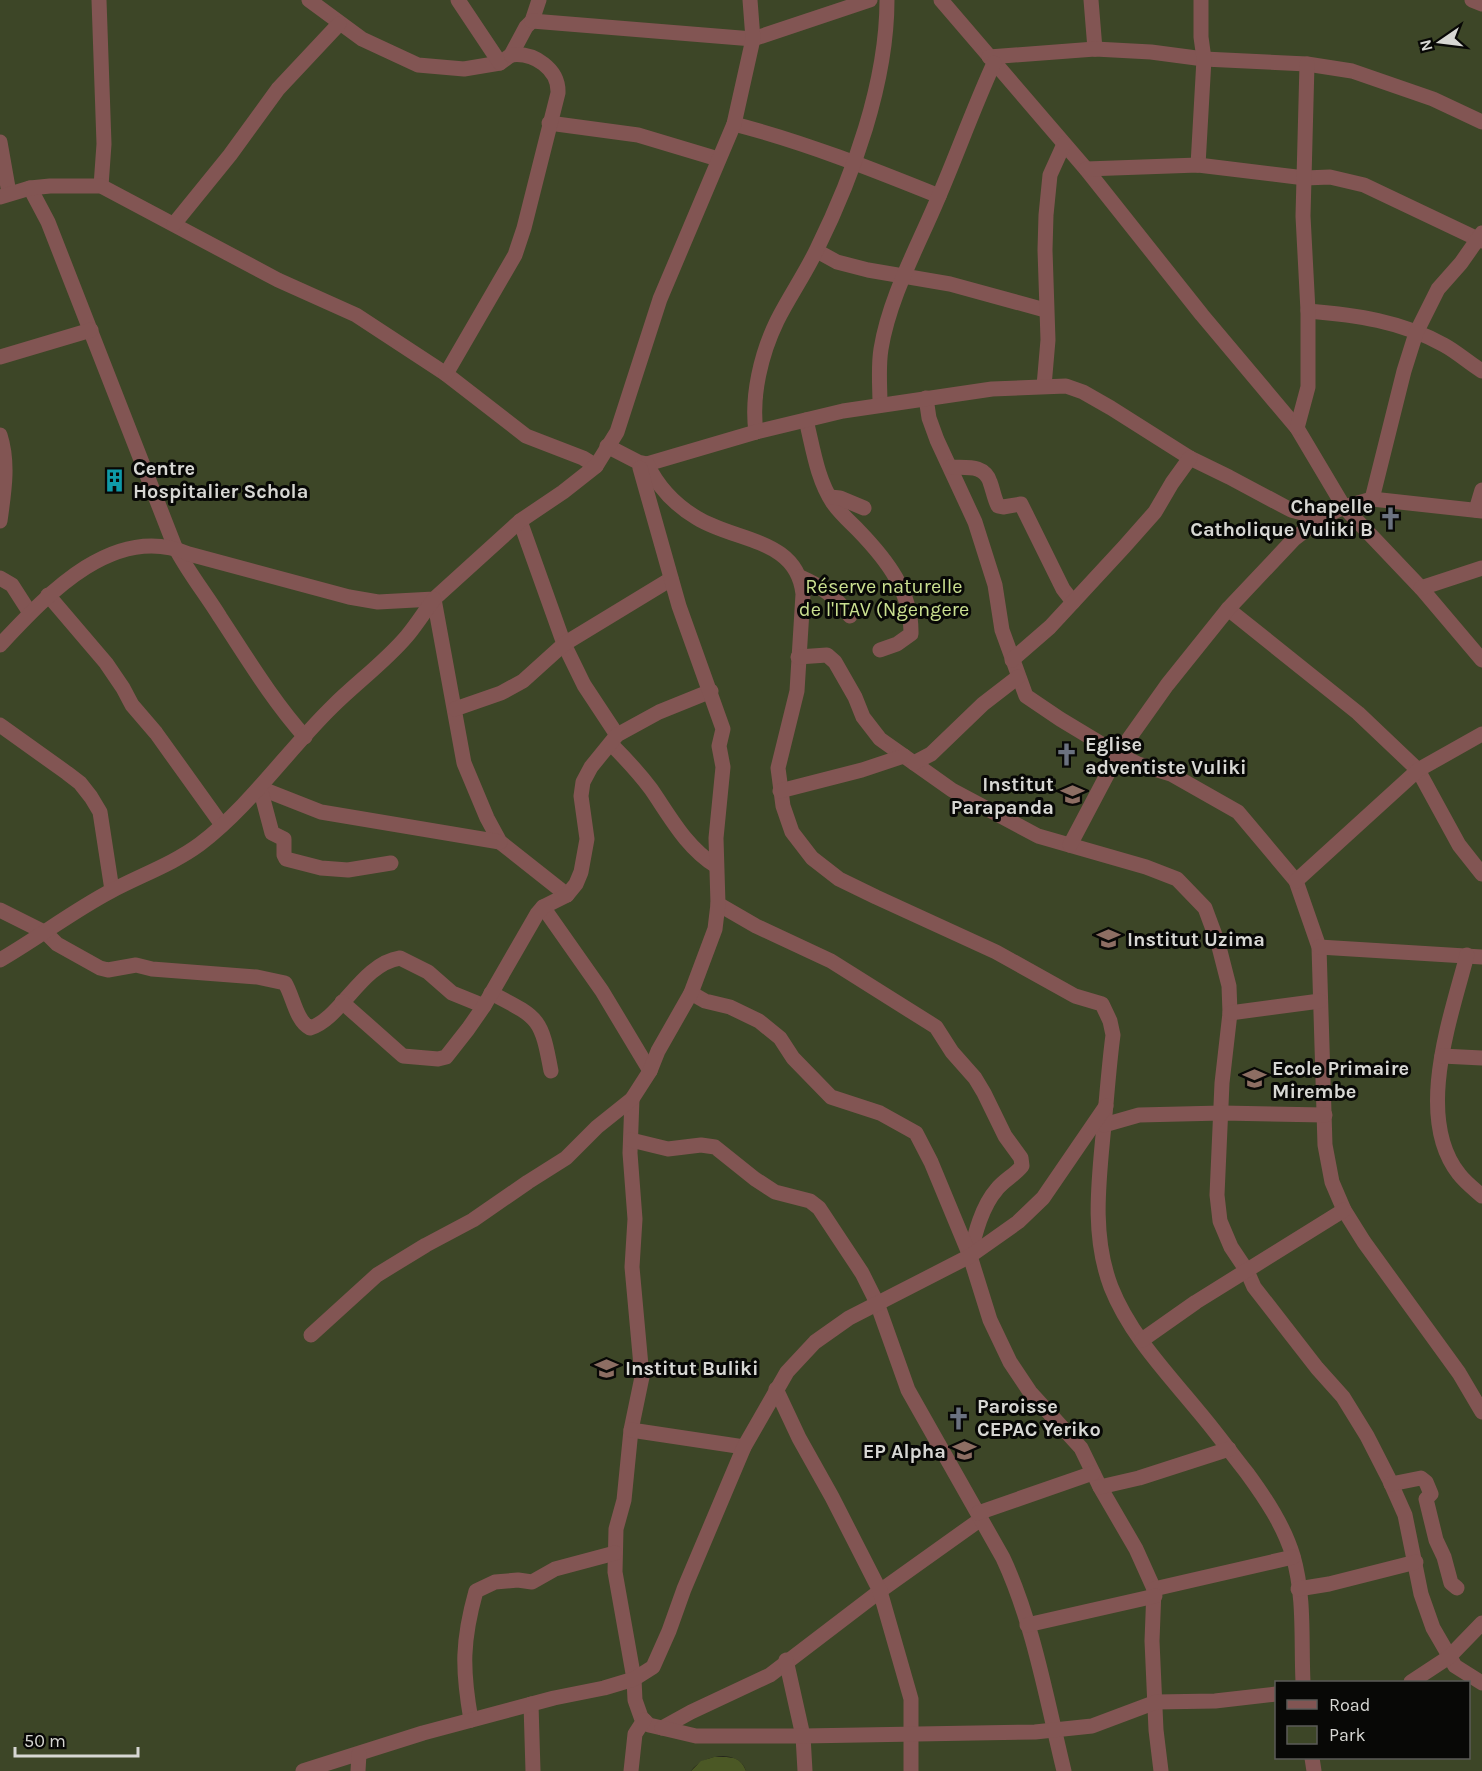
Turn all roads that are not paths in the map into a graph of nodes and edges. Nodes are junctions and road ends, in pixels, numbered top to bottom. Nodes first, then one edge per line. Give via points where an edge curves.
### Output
1 (99, 0) edge
2 (309, 0) edge
3 (458, 0) edge
4 (539, 0) edge
5 (750, 0) edge
6 (870, 0) edge
7 (887, 0) edge
8 (941, 0) edge
9 (1091, 0) edge
10 (1201, 0) edge
11 (1472, 0) edge
12 (1482, 4) edge
13 (532, 21) junction
14 (339, 24) junction
15 (753, 39) junction
16 (1095, 49) junction
17 (505, 59) junction
18 (1204, 59) junction
19 (992, 60) junction
20 (1307, 64) junction
21 (1482, 122) edge
22 (549, 123) junction
23 (734, 124) junction
24 (0, 142) edge
25 (1064, 144) junction
26 (718, 159) junction
27 (855, 163) junction
28 (1198, 165) junction
29 (1086, 169) junction
30 (1305, 178) junction
31 (101, 186) junction
32 (30, 188) junction
33 (4, 195) edge
34 (939, 196) junction
35 (174, 224) junction
36 (1481, 238) edge
37 (817, 251) junction
38 (904, 276) junction
39 (1046, 310) junction
40 (1308, 311) junction
41 (91, 330) junction
42 (1416, 333) junction
43 (0, 357) edge
44 (1482, 371) edge
45 (446, 374) junction
46 (1044, 386) junction
47 (926, 398) junction
48 (880, 405) junction
49 (806, 420) junction
50 (1297, 428) junction
51 (756, 432) junction
52 (0, 435) edge
53 (607, 446) junction
54 (1190, 458) junction
55 (643, 463) junction
56 (596, 466) junction
57 (951, 467) junction
58 (1482, 490) edge
59 (830, 497) junction
60 (1372, 500) junction
61 (1344, 507) junction
62 (864, 508) dead end
63 (1479, 510) edge
64 (1321, 518) junction
65 (0, 521) edge
66 (520, 521) junction
67 (175, 548) junction
68 (1482, 568) edge
69 (800, 577) junction
70 (0, 578) edge
71 (671, 579) junction
72 (1421, 588) junction
73 (48, 595) junction
74 (434, 599) junction
75 (1073, 602) junction
76 (1228, 609) junction
77 (30, 613) junction
78 (850, 616) dead end
79 (564, 644) junction
80 (0, 645) edge
81 (880, 650) dead end
82 (798, 657) junction
83 (1012, 660) junction
84 (1482, 660) edge
85 (1018, 676) junction
86 (711, 691) junction
87 (455, 709) junction
88 (0, 725) edge
89 (1482, 734) edge
90 (305, 737) junction
91 (614, 739) junction
92 (1118, 754) junction
93 (909, 760) junction
94 (1418, 770) junction
95 (260, 788) junction
96 (780, 791) junction
97 (222, 825) junction
98 (500, 842) junction
99 (1070, 845) junction
100 (391, 863) dead end
101 (716, 866) junction
102 (1482, 874) edge
103 (1296, 881) junction
104 (112, 890) junction
105 (567, 895) junction
106 (718, 904) junction
107 (543, 907) junction
108 (0, 910) edge
109 (46, 933) junction
110 (1319, 947) junction
111 (1474, 956) edge
112 (0, 960) edge
113 (691, 993) junction
114 (488, 1000) junction
115 (342, 1002) junction
116 (1320, 1002) junction
117 (1230, 1013) junction
118 (1442, 1056) junction
119 (1482, 1058) edge
120 (551, 1071) dead end
121 (650, 1071) junction
122 (632, 1099) junction
123 (1106, 1106) junction
124 (1222, 1113) junction
125 (1325, 1114) junction
126 (1104, 1125) junction
127 (631, 1140) junction
128 (1482, 1196) edge
129 (1344, 1210) junction
130 (970, 1256) junction
131 (1247, 1271) junction
132 (877, 1303) junction
133 (311, 1335) dead end
134 (1142, 1340) junction
135 (776, 1389) junction
136 (1482, 1412) edge
137 (631, 1430) junction
138 (744, 1447) junction
139 (1229, 1449) junction
140 (1093, 1473) junction
141 (1391, 1484) junction
142 (1100, 1487) junction
143 (979, 1516) junction
144 (615, 1553) junction
145 (1293, 1557) junction
146 (1416, 1562) junction
147 (1457, 1588) dead end
148 (1298, 1589) junction
149 (880, 1591) junction
150 (1154, 1593) junction
151 (1482, 1623) edge
152 (1027, 1624) junction
153 (1449, 1657) junction
154 (786, 1660) junction
155 (634, 1679) junction
156 (1303, 1681) edge
157 (1414, 1681) edge
158 (1482, 1683) edge
159 (1275, 1694) edge
160 (1156, 1702) junction
161 (531, 1704) junction
162 (471, 1720) junction
163 (644, 1720) junction
164 (663, 1728) junction
165 (1054, 1729) junction
166 (912, 1734) junction
167 (803, 1736) junction
168 (359, 1754) junction
169 (303, 1771) edge
170 (358, 1771) edge
171 (532, 1771) edge
172 (631, 1771) edge
173 (806, 1771) edge
174 (910, 1771) edge
175 (1064, 1771) edge
176 (1161, 1771) edge

1 - 31 street via 104,144
2 - 14 street
3 - 17 street
4 - 13 street
5 - 15 street
6 - 15 street
7 - 27 street via 887,22 875,86
8 - 19 street
9 - 16 street
10 - 18 street
11 - 12 street
13 - 15 street
13 - 17 street
14 - 17 street via 418,65 464,69
14 - 35 street via 278,89
15 - 23 street
16 - 18 street
16 - 19 street
17 - 22 street via 528,55 549,68 558,81
18 - 20 street
18 - 28 street
19 - 25 street
19 - 34 street
20 - 21 street via 1352,71 1433,99
20 - 30 street
22 - 26 street via 638,135
22 - 45 street via 515,255
23 - 26 street
23 - 27 street
24 - 33 street
25 - 29 street
25 - 39 street via 1050,175 1044,250
26 - 53 street via 660,299 617,432
27 - 34 street
27 - 37 street
28 - 29 street
28 - 30 street
29 - 50 street
30 - 36 street via 1330,177 1364,185
30 - 40 street
31 - 32 street
31 - 35 street
32 - 33 street
32 - 41 street via 48,222
34 - 38 street
35 - 45 street via 278,280 356,315
36 - 42 street via 1438,289
37 - 38 street via 837,262
37 - 51 street via 776,322 765,351 756,388
38 - 39 street
38 - 48 street via 881,350
39 - 46 street
40 - 42 street via 1383,320
40 - 50 street via 1308,387
41 - 43 street
41 - 67 street
42 - 44 street via 1443,344
42 - 60 street
45 - 56 street via 525,436
46 - 47 street
46 - 54 street via 1066,386 1083,392
47 - 48 street
47 - 57 street via 929,418
48 - 49 street
49 - 51 street
49 - 59 street via 818,470
50 - 61 street
51 - 55 street
52 - 65 street via 6,464
53 - 55 street
53 - 56 street
54 - 64 street via 1291,510
54 - 75 street via 1155,512
55 - 69 street via 674,502 718,529 771,547 797,569
55 - 71 street
56 - 66 street
57 - 75 street via 979,468 986,473 998,506 1021,504
57 - 83 street via 975,522 995,585 1002,630
58 - 63 street
59 - 62 street
59 - 81 street via 891,568 909,605 911,634
60 - 61 street
60 - 63 street
61 - 64 street
61 - 72 street
64 - 76 street via 1294,539
66 - 74 street
66 - 79 street
67 - 73 street via 146,545 117,551 92,563
67 - 74 street via 349,597 378,602
67 - 90 street via 256,672
68 - 72 street
69 - 78 street via 840,602
69 - 82 street via 803,594
70 - 77 street via 12,585
71 - 79 street
71 - 86 street
72 - 84 street
73 - 77 street
73 - 97 street via 106,663 132,705
74 - 87 street
74 - 90 street via 407,636
75 - 83 street
76 - 92 street
76 - 94 street via 1358,713
77 - 80 street
79 - 87 street via 523,681
79 - 91 street
82 - 93 street via 826,656 835,662 863,717 880,739
82 - 96 street via 797,691 778,768
83 - 85 street
85 - 92 street via 1026,696
85 - 93 street via 931,754
86 - 91 street via 659,712
86 - 101 street via 723,729 719,746 723,767
87 - 98 street via 464,763
88 - 104 street via 80,783 91,797 100,812
89 - 94 street
90 - 95 street
91 - 101 street via 675,827 700,856
91 - 105 street via 583,782 587,839 576,884
92 - 99 street
92 - 103 street via 1171,774 1238,812
93 - 96 street
93 - 99 street via 996,815 1038,836
94 - 102 street via 1459,844
94 - 103 street
95 - 97 street
95 - 98 street via 321,812
95 - 100 street via 272,833 285,839 286,859 348,870
96 - 123 street via 792,832 812,858 840,879 996,952 1075,996 1102,1005 1113,1035
97 - 104 street via 175,861
98 - 105 street
99 - 117 street via 1177,879 1205,908 1218,944
101 - 106 street
103 - 110 street
104 - 109 street
105 - 107 street
106 - 113 street via 715,928
106 - 130 street via 831,961 936,1027 975,1078 1022,1166 998,1187 987,1203
107 - 114 street
107 - 121 street via 602,991
108 - 109 street
109 - 112 street
109 - 115 street via 57,944 108,970 136,965 257,976 285,983 303,1024 310,1028 321,1023
110 - 111 street
110 - 116 street
111 - 118 street
113 - 121 street
113 - 130 street via 759,1021 780,1038 800,1066 831,1097 880,1113 916,1133
114 - 115 street via 452,993 428,972 400,958 376,969
114 - 115 street via 450,1052 438,1059 403,1056
114 - 120 street via 525,1011 534,1018 546,1045
116 - 117 street
116 - 125 street
117 - 124 street
118 - 119 street
118 - 128 street via 1437,1105 1446,1152 1458,1173
121 - 122 street
122 - 127 street
122 - 133 street via 566,1158 473,1220 377,1275
123 - 126 street
123 - 130 street via 1043,1198 1018,1222
124 - 125 street
124 - 126 street via 1139,1115
124 - 131 street via 1217,1195 1220,1221
125 - 129 street via 1325,1145 1332,1182
126 - 134 street via 1097,1217 1102,1251 1111,1286
127 - 132 street via 668,1149 715,1147 775,1192 810,1201 819,1208 862,1273
127 - 137 street via 635,1219 632,1267 642,1377
129 - 131 street
129 - 136 street via 1459,1373
130 - 132 street
130 - 140 street via 990,1320 1010,1362 1030,1392 1081,1448
131 - 134 street
131 - 141 street via 1254,1287 1343,1397
132 - 135 street via 815,1342
132 - 143 street via 908,1390
134 - 139 street
135 - 138 street
135 - 149 street
137 - 138 street
137 - 144 street
138 - 155 street via 658,1659
139 - 142 street
139 - 145 street via 1264,1497
140 - 142 street
140 - 143 street
141 - 146 street via 1405,1515
141 - 147 street via 1414,1478 1426,1482 1436,1540 1451,1583
142 - 150 street via 1136,1549
143 - 149 street
143 - 152 street via 1015,1584
144 - 155 street
144 - 162 street via 555,1569 532,1582 495,1582 476,1591 464,1642 464,1681
145 - 148 street
145 - 150 street
146 - 148 street
146 - 153 street via 1421,1594
148 - 156 street
149 - 154 street
149 - 166 street via 911,1699
150 - 152 street
150 - 160 street
151 - 153 street
152 - 165 street
153 - 157 street
153 - 158 street via 1455,1666
154 - 164 street via 770,1675
154 - 167 street
155 - 161 street
155 - 163 street via 635,1700
159 - 160 street
160 - 165 street via 1092,1726
160 - 176 street
161 - 162 street
161 - 171 street
162 - 168 street
163 - 164 street
163 - 172 street via 635,1734
164 - 167 street via 696,1736
165 - 166 street
165 - 175 street
166 - 167 street
166 - 174 street
167 - 173 street
168 - 169 street
168 - 170 street

